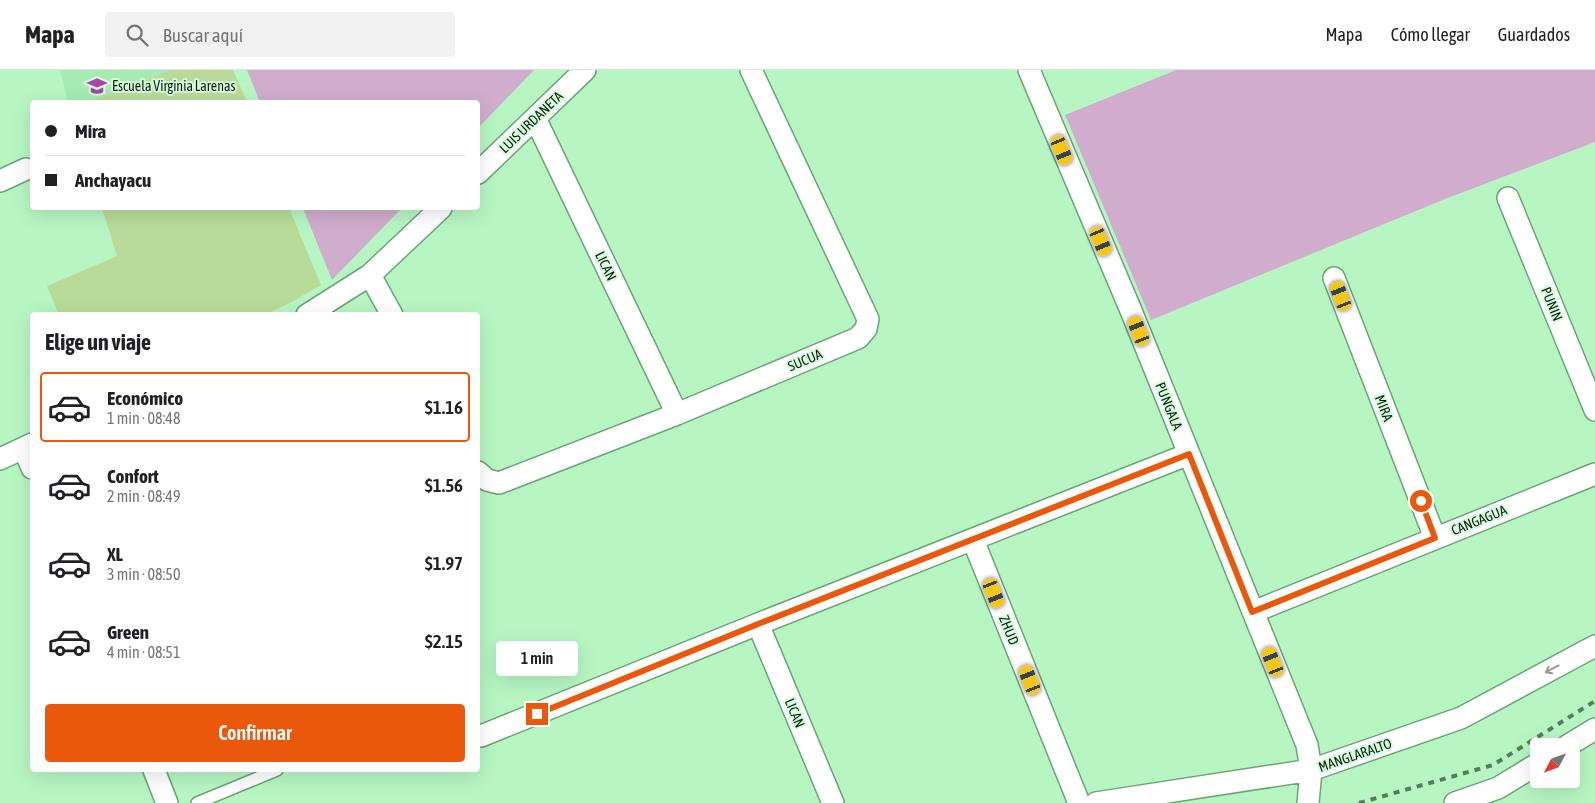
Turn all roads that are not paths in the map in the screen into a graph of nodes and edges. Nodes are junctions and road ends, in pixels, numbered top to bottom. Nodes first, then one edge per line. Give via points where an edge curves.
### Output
1 (585, 70) edge
2 (751, 70) edge
3 (1029, 70) edge
4 (535, 118) junction
5 (26, 169) dead end
6 (480, 171) edge
7 (0, 181) edge
8 (1508, 198) dead end
9 (439, 210) edge
10 (370, 275) junction
11 (1334, 278) dead end
12 (312, 312) edge
13 (390, 312) edge
14 (1595, 410) edge
15 (677, 414) junction
16 (28, 446) edge
17 (1189, 454) junction
18 (0, 459) edge
19 (480, 474) edge
20 (1595, 474) edge
21 (1435, 538) junction
22 (973, 540) junction
23 (1252, 612) junction
24 (758, 624) junction
25 (1595, 646) edge
26 (1595, 729) edge
27 (481, 736) dead end
28 (1580, 738) edge
29 (1530, 768) edge
30 (1311, 770) junction
31 (155, 772) edge
32 (272, 772) edge
33 (167, 803) edge
34 (197, 803) edge
35 (833, 803) edge
36 (1079, 803) edge
37 (1096, 803) edge
38 (1308, 803) edge
39 (1455, 803) edge

1 - 4 street, LUIS URDANETA
2 - 15 street, SUCUA via 868,319 868,325 858,338
3 - 17 street, PUNGALA
4 - 6 street, LUIS URDANETA
4 - 15 street, LICAN
5 - 7 street
8 - 14 street, PUNIN
9 - 10 street
10 - 12 street
10 - 13 street
11 - 21 street, MIRA
15 - 19 street, SUCUA via 499,483 487,480
16 - 18 street
17 - 22 street
17 - 23 street, PUNGALA
20 - 21 street, CANGAGUA
21 - 23 street, CANGAGUA
22 - 24 street
22 - 36 street, ZHUD
23 - 30 street, PUNGALA via 1307,746
24 - 27 street
24 - 35 street, LICAN
25 -> 30 street, MANGLARALTO via 1461,718
26 - 28 street
29 - 39 street via 1498,788
30 - 37 street, MANGLARALTO
30 - 38 street, PUNGALA
31 - 33 street
32 - 34 lane

